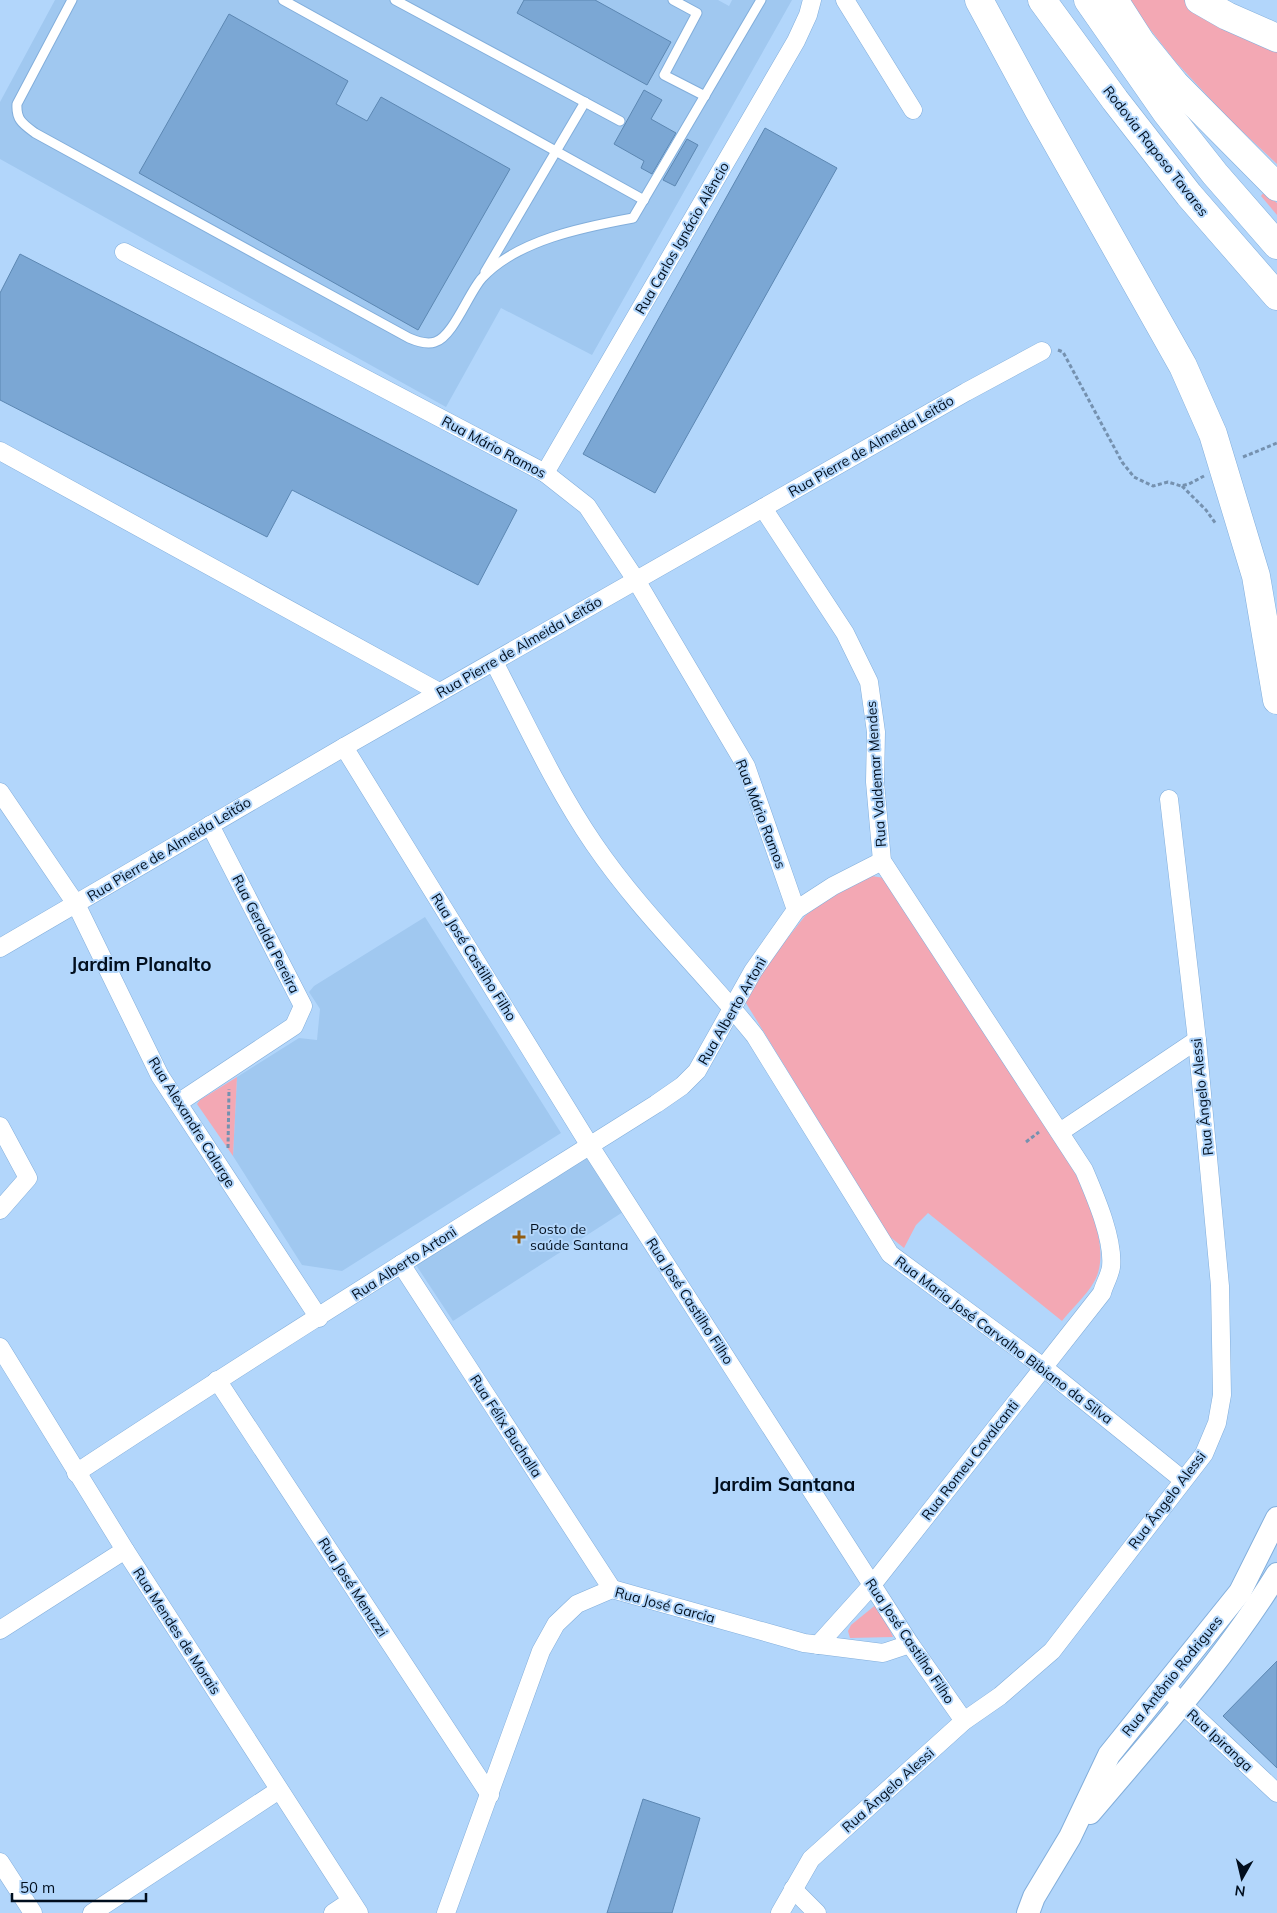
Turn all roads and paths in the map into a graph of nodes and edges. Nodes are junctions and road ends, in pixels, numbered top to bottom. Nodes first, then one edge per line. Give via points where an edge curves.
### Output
1 (72, 0) edge
2 (283, 0) edge
3 (395, 0) edge
4 (672, 0) edge
5 (761, 0) edge
6 (812, 0) edge
7 (845, 0) edge
8 (979, 0) edge
9 (1042, 0) edge
10 (1088, 0) edge
11 (1114, 0) edge
12 (1199, 0) edge
13 (1277, 38) edge
14 (705, 96) junction
15 (585, 102) junction
16 (913, 110) dead end
17 (620, 121) dead end
18 (556, 151) junction
19 (1277, 187) edge
20 (644, 200) junction
21 (1277, 245) edge
22 (124, 252) dead end
23 (482, 278) junction
24 (1277, 296) edge
25 (1042, 351) joint
26 (1277, 443) edge
27 (0, 451) edge
28 (1223, 466) junction
29 (545, 473) junction
30 (763, 508) junction
31 (636, 580) junction
32 (494, 662) junction
33 (1277, 680) edge
34 (439, 692) junction
35 (1276, 696) edge
36 (1277, 700) edge
37 (344, 746) junction
38 (0, 792) edge
39 (1169, 799) dead end
40 (210, 824) junction
41 (882, 861) junction
42 (76, 904) junction
43 (796, 910) junction
44 (0, 948) edge
45 (732, 1008) junction
46 (1197, 1040) junction
47 (229, 1069) junction
48 (178, 1103) junction
49 (0, 1126) edge
50 (1060, 1132) junction
51 (590, 1146) junction
52 (228, 1179) junction
53 (0, 1210) edge
54 (401, 1264) junction
55 (318, 1318) junction
56 (0, 1346) edge
57 (1043, 1367) junction
58 (217, 1380) junction
59 (76, 1473) junction
60 (1183, 1480) junction
61 (1275, 1526) edge
62 (125, 1550) junction
63 (1277, 1574) edge
64 (872, 1585) junction
65 (612, 1589) junction
66 (1249, 1598) junction
67 (0, 1630) edge
68 (910, 1644) junction
69 (818, 1645) junction
70 (1165, 1685) junction
71 (1182, 1704) junction
72 (964, 1722) junction
73 (278, 1790) junction
74 (1277, 1793) edge
75 (490, 1795) junction
76 (1070, 1837) junction
77 (0, 1862) edge
78 (793, 1889) junction
79 (355, 1907) edge
80 (33, 1913) edge
81 (92, 1913) edge
82 (333, 1913) edge
83 (446, 1913) edge
84 (780, 1913) edge
85 (817, 1913) edge
86 (1028, 1913) edge

1 - 23 lane via 17,104 16,116 21,124 409,338 435,342 446,335
2 - 18 lane
3 - 15 lane
4 - 14 lane via 697,13 664,75
5 - 14 lane
6 - 29 street, Rua Carlos Ignácio Alêncio via 796,41
7 - 16 street
8 - 28 highway via 1183,366 1213,434
9 - 24 highway, Rodovia Raposo Tavares via 1189,195
10 - 21 highway via 1166,112
11 - 19 highway via 1174,84
12 - 13 highway
14 - 20 lane
15 - 17 lane
15 - 18 lane
18 - 20 lane
18 - 23 lane
20 - 23 lane via 634,218 598,224 515,251
22 - 29 street, Rua Mário Ramos
25 - 28 path via 1052,348 1063,352 1122,462 1134,477 1153,486 1168,482 1181,486
25 - 30 street, Rua Pierre de Almeida Leitão
26 - 28 path
27 - 34 street
28 - 35 highway via 1256,576
29 - 31 street, Rua Mário Ramos via 587,506
30 - 31 street, Rua Pierre de Almeida Leitão
30 - 41 street, Rua Valdemar Mendes via 845,633 869,682 876,732 875,782
31 - 32 street, Rua Pierre de Almeida Leitão
31 - 43 street, Rua Mário Ramos via 746,766
32 - 34 street, Rua Pierre de Almeida Leitão
32 - 45 street, Rua Maria José Carvalho Bibiano da Silva via 564,797 595,845
33 - 35 highway
34 - 37 street, Rua Pierre de Almeida Leitão
35 - 36 highway
37 - 40 street, Rua Pierre de Almeida Leitão
37 - 51 street, Rua José Castilho Filho
38 - 42 street, Rua Alexandre Calarge
39 - 46 street, Rua Ângelo Alessi
40 - 42 street, Rua Pierre de Almeida Leitão
40 - 47 street, Rua Geralda Pereira via 303,1006 294,1026
41 - 43 street, Rua Alberto Artoni via 833,886
41 - 50 street
42 - 44 street, Rua Pierre de Almeida Leitão
42 - 48 street, Rua Alexandre Calarge via 160,1076
43 - 45 street, Rua Alberto Artoni via 753,971
45 - 51 street, Rua Alberto Artoni via 697,1071 682,1086
45 - 57 street, Rua Maria José Carvalho Bibiano da Silva via 755,1036 890,1254
46 - 50 street
46 - 60 street, Rua Ângelo Alessi via 1220,1286 1222,1395 1217,1423 1204,1454
47 - 48 street, Rua Geralda Pereira
47 - 52 path
48 - 52 street, Rua Alexandre Calarge
49 - 53 street via 28,1178
50 - 57 street, Rua Romeu Cavalcanti via 1084,1170 1099,1206 1108,1239 1111,1268 1102,1293
51 - 54 street, Rua Alberto Artoni
51 - 64 street, Rua José Castilho Filho
52 - 55 street, Rua Alexandre Calarge
54 - 55 street, Rua Alberto Artoni
54 - 65 street, Rua Félix Buchalla
55 - 58 street, Rua Alberto Artoni
56 - 59 street, Rua Mendes de Morais
57 - 60 street, Rua Maria José Carvalho Bibiano da Silva
57 - 64 street, Rua Romeu Cavalcanti
58 - 59 street, Rua Alberto Artoni
58 - 75 street, Rua José Menuzzi
59 - 62 street, Rua Mendes de Morais
60 - 72 street, Rua Ângelo Alessi via 1052,1650 1000,1696
61 - 66 street, Rua Antônio Rodrigues
62 - 67 street
62 - 73 street, Rua Mendes de Morais
63 - 66 street, Rua Antônio Rodrigues
64 - 68 street, Rua José Castilho Filho
64 - 69 street, Rua Romeu Cavalcanti
65 - 69 street, Rua José Garcia
65 - 75 street, Rua José Garcia via 577,1604 556,1624 541,1651
66 - 70 street, Rua Antônio Rodrigues
66 - 71 street, Rua Antônio Rodrigues
68 - 69 street, Rua José Garcia via 883,1653
68 - 72 street, Rua José Castilho Filho
70 - 71 street, Rua Ipiranga
70 - 76 street, Rua Antônio Rodrigues via 1109,1756
71 - 74 street, Rua Ipiranga
71 - 76 street, Rua Antônio Rodrigues
72 - 78 street, Rua Ângelo Alessi via 812,1859
73 - 79 street, Rua Mendes de Morais
73 - 81 street
75 - 83 street, Rua José Garcia
76 - 86 street, Rua Antônio Rodrigues
77 - 80 street
78 - 84 street, Rua Ângelo Alessi
78 - 85 street
79 - 82 street

